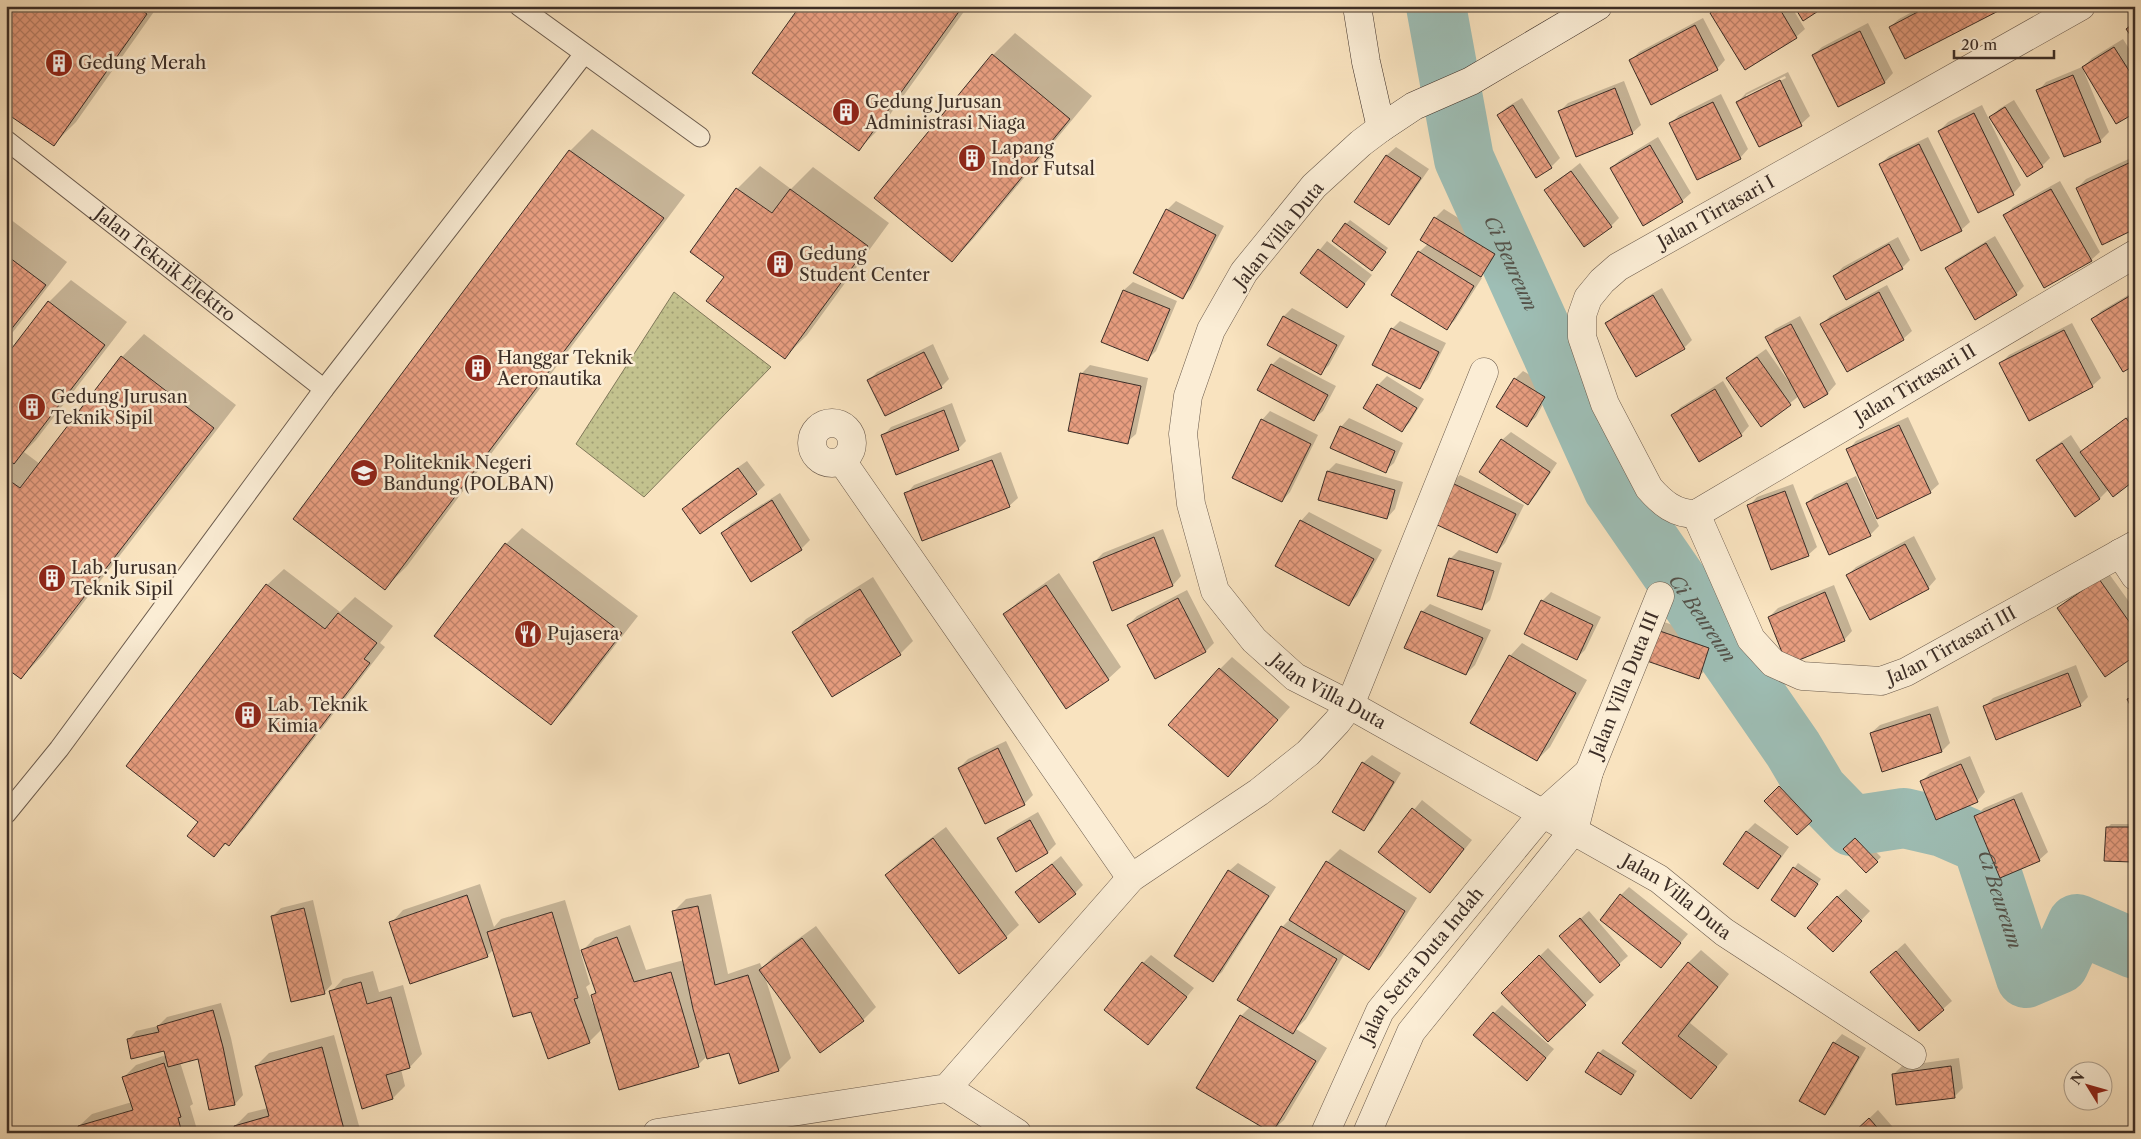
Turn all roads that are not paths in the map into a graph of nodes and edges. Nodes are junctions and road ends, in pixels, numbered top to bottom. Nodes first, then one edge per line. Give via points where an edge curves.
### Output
1 (519, 6) edge
2 (1357, 6) edge
3 (1598, 6) edge
4 (2081, 6) edge
5 (584, 54) junction
6 (1382, 128) junction
7 (700, 138) dead end
8 (6, 140) edge
9 (2135, 254) edge
10 (1484, 372) dead end
11 (324, 389) junction
12 (842, 461) dead end
13 (1696, 514) junction
14 (2127, 549) edge
15 (2135, 576) edge
16 (1660, 596) dead end
17 (1350, 705) junction
18 (1589, 772) junction
19 (1543, 813) junction
20 (6, 814) edge
21 (1574, 830) junction
22 (1131, 878) junction
23 (1912, 1055) dead end
24 (947, 1088) junction
25 (657, 1133) edge
26 (1017, 1133) edge
27 (1325, 1133) edge
28 (1367, 1133) edge

1 - 5 lane
2 - 6 street
3 - 6 street, Jalan Villa Duta via 1471,81 1414,106
4 - 13 street, Jalan Tirtasari I via 1618,267 1588,298 1582,315 1582,337 1605,404 1654,494 1673,510
5 - 7 lane
5 - 11 lane
6 - 17 street, Jalan Villa Duta via 1314,186 1244,272 1212,330 1188,396 1183,434 1191,504 1215,591 1254,640 1295,677
8 - 11 lane, Jalan Teknik Elektro
9 - 13 street, Jalan Tirtasari II
10 - 17 street
11 - 20 lane via 59,749
12 - 22 street
13 - 14 street, Jalan Tirtasari III via 1752,639 1773,663 1802,676 1881,681 1906,672
14 - 15 street
16 - 18 street, Jalan Villa Duta III
17 - 19 street, Jalan Villa Duta
17 - 22 street via 1308,753 1259,792
18 - 19 street, Jalan Villa Duta III
18 - 21 street, Jalan Villa Duta III
19 - 21 street, Jalan Villa Duta
19 - 27 street, Jalan Setra Duta Indah via 1380,1011
21 - 23 street, Jalan Villa Duta via 1664,882 1724,932
21 - 28 street, Jalan Setra Duta Indah via 1411,1032
22 - 24 street
24 - 25 street
24 - 26 street

